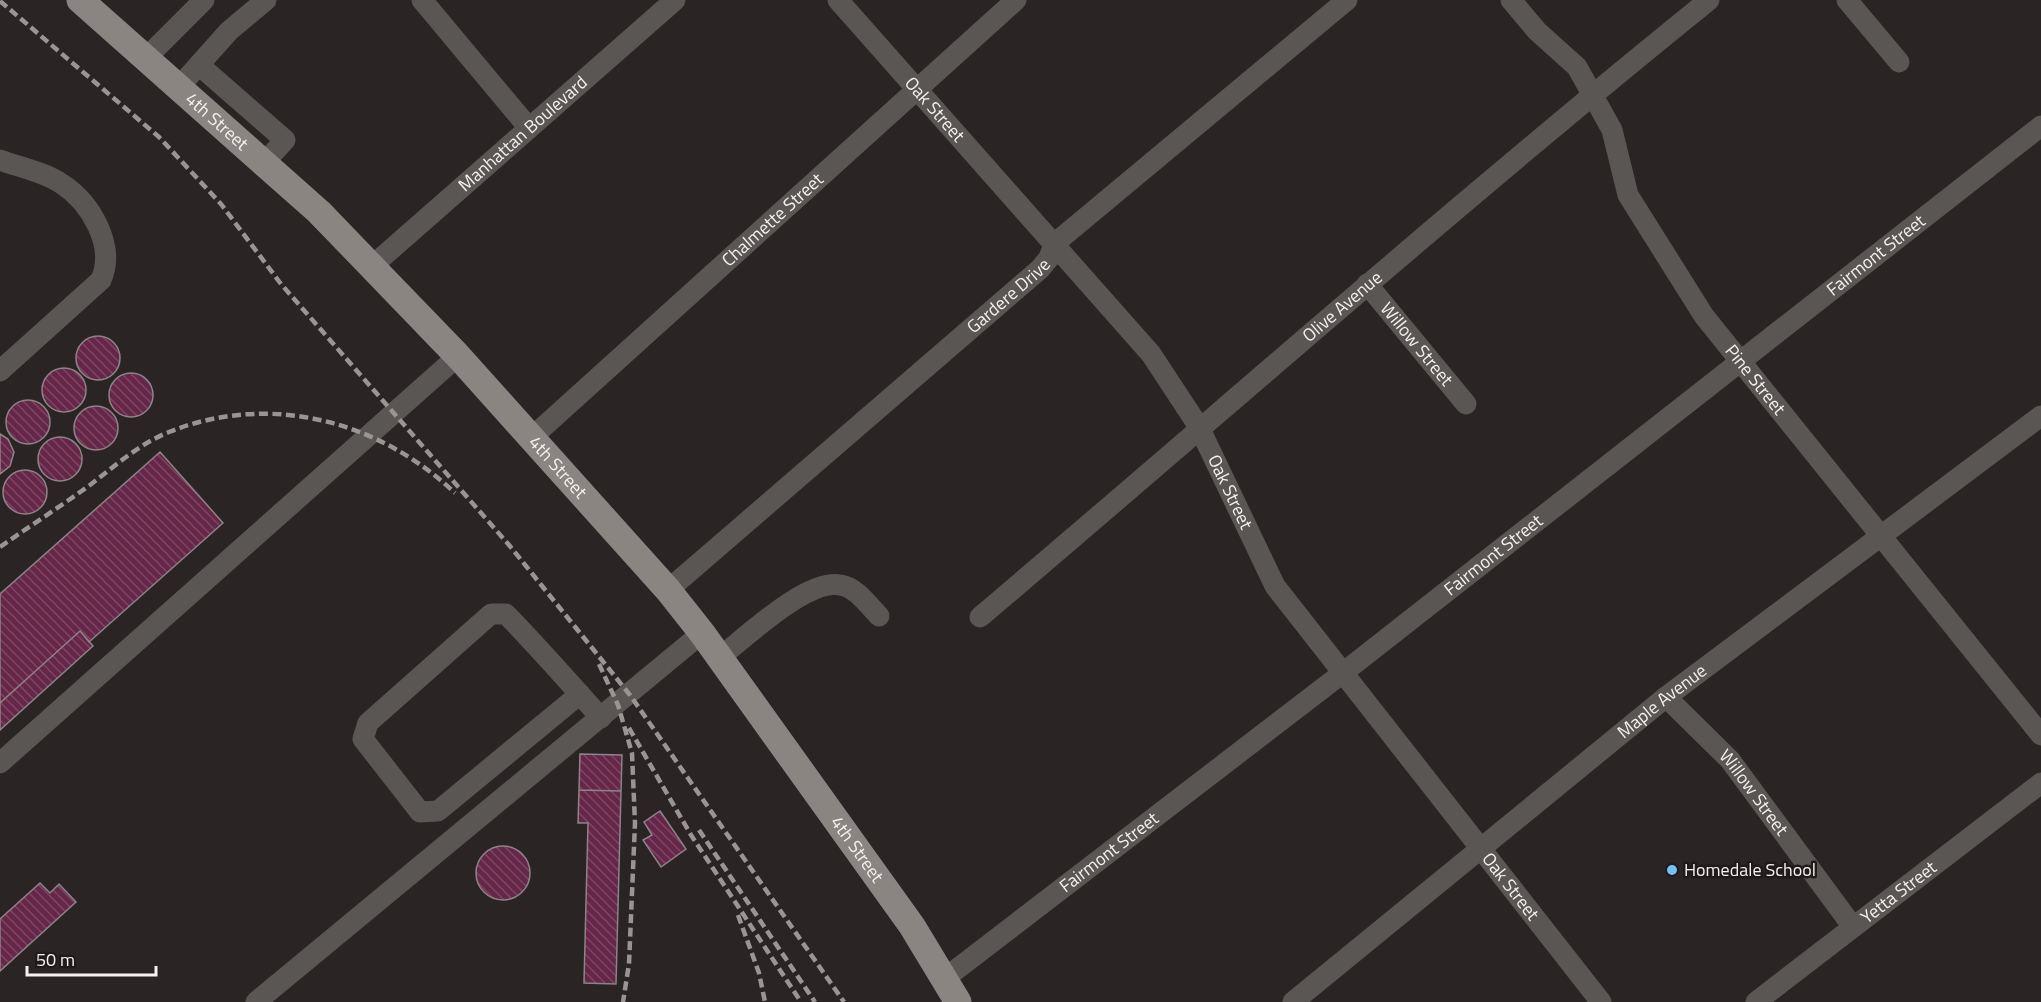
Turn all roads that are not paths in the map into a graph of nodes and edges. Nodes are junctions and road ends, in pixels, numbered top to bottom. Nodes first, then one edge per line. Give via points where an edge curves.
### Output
1 (80, 0) edge
2 (204, 0) edge
3 (266, 0) edge
4 (422, 0) edge
5 (838, 0) edge
6 (1016, 0) edge
7 (1347, 0) edge
8 (1511, 0) edge
9 (1709, 0) edge
10 (1847, 0) edge
11 (666, 3) edge
12 (146, 58) junction
13 (1899, 62) dead end
14 (199, 65) junction
15 (179, 87) junction
16 (917, 88) junction
17 (1592, 94) junction
18 (253, 112) junction
19 (2041, 126) edge
20 (529, 128) junction
21 (228, 132) junction
22 (0, 160) edge
23 (264, 163) junction
24 (1054, 244) junction
25 (371, 267) junction
26 (1367, 284) junction
27 (458, 356) junction
28 (1740, 360) junction
29 (0, 371) edge
30 (1466, 404) dead end
31 (2041, 416) edge
32 (1199, 427) junction
33 (530, 439) junction
34 (1880, 538) junction
35 (668, 590) junction
36 (879, 616) dead end
37 (980, 617) dead end
38 (702, 633) junction
39 (719, 658) junction
40 (1344, 672) junction
41 (580, 694) junction
42 (1666, 697) junction
43 (601, 718) junction
44 (2041, 735) edge
45 (0, 763) edge
46 (2041, 783) edge
47 (1481, 847) junction
48 (1854, 927) junction
49 (944, 979) junction
50 (256, 1002) edge
51 (958, 1002) edge
52 (1293, 1002) edge
53 (1601, 1002) edge
54 (1756, 1002) edge

1 - 12 main road, 4th Street
2 - 12 street
3 - 14 street
4 - 20 street
5 - 16 street, Oak Street
6 - 16 street, Chalmette Street
7 - 24 street, Gardere Drive
8 - 17 street, Pine Street via 1537,31 1577,67
9 - 17 street, Olive Avenue
10 - 13 street
11 - 20 street, Manhattan Boulevard
12 - 15 main road, 4th Street
14 - 15 street
14 - 18 street
15 - 21 main road, 4th Street
16 - 24 street, Oak Street
16 - 33 street, Chalmette Street
17 - 26 street, Olive Avenue
17 - 28 street, Pine Street via 1612,130 1629,195 1704,316
18 - 21 street
18 - 23 street via 285,140
19 - 28 street, Fairmont Street
20 - 25 street, Manhattan Boulevard
21 - 23 main road, 4th Street
22 - 29 street via 60,183 84,202 106,248 107,267 101,280
23 - 25 main road, 4th Street via 320,212
24 - 32 street, Oak Street via 1151,354
24 - 35 street, Gardere Drive via 1040,269
25 - 27 main road, 4th Street
26 - 30 street, Willow Street
26 - 32 street, Olive Avenue
27 - 33 main road, 4th Street
27 - 45 street
28 - 34 street, Pine Street
28 - 40 street, Fairmont Street
31 - 34 street, Maple Avenue
32 - 37 street, Olive Avenue
32 - 40 street, Oak Street via 1275,586
33 - 35 main road, 4th Street
34 - 42 street, Maple Avenue
34 - 44 street, Pine Street
35 - 38 main road, 4th Street
36 - 39 street via 854,590 839,584 822,586 807,591
38 - 39 main road, 4th Street
38 - 43 street
39 - 49 main road, 4th Street via 912,926
40 - 47 street, Oak Street
40 - 49 street, Fairmont Street
41 - 41 street via 506,614 491,614 368,723 363,739 420,812 438,811
41 - 43 street
42 - 47 street, Maple Avenue
42 - 48 street, Willow Street via 1730,760
43 - 50 street
46 - 48 street, Yetta Street
47 - 52 street, Maple Avenue
47 - 53 street, Oak Street
48 - 54 street, Yetta Street
49 - 51 main road, 4th Street

